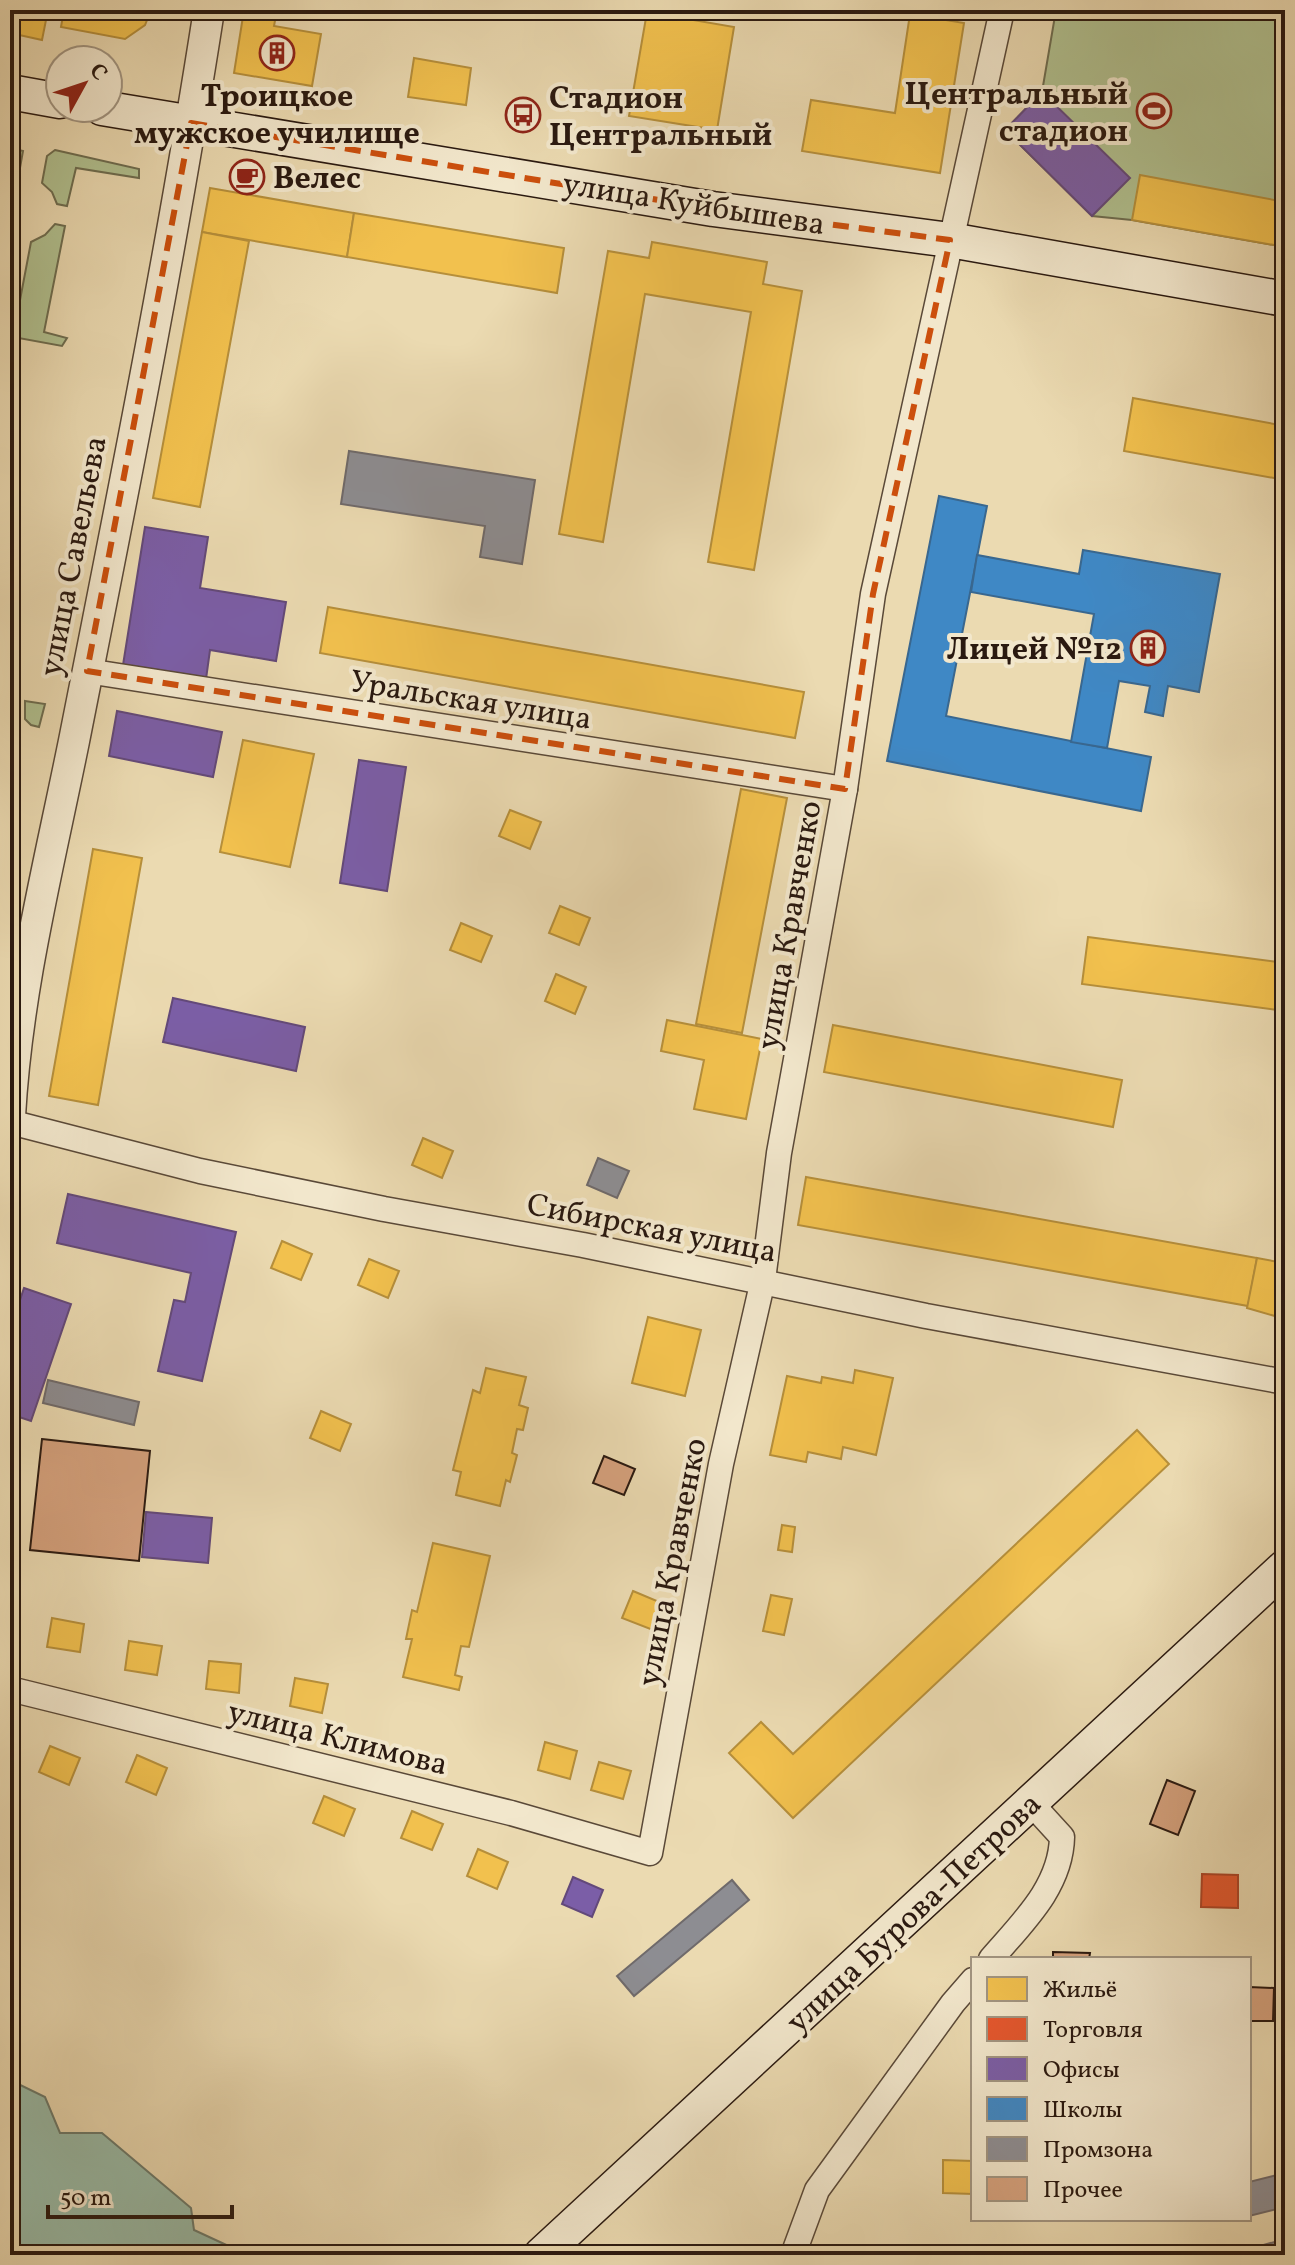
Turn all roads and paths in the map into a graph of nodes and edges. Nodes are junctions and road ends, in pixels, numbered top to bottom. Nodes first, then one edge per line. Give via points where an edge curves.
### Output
1 (209, 10) edge
2 (1002, 10) edge
3 (10, 92) edge
4 (44, 98) edge
5 (124, 112) edge
6 (191, 123) junction
7 (950, 240) junction
8 (1285, 299) edge
9 (87, 671) junction
10 (845, 789) junction
11 (10, 1119) edge
12 (763, 1280) junction
13 (1285, 1382) edge
14 (1285, 1567) edge
15 (10, 1689) edge
16 (1031, 1803) junction
17 (650, 1853) joint
18 (993, 1957) edge
19 (971, 1982) edge
20 (541, 2255) edge
21 (793, 2255) edge

1 - 6 street, улица Савельева
2 - 7 street, улица Кравченко
3 - 4 main road
5 - 6 main road, улица Куйбышева
6 - 7 main road, улица Куйбышева via 713,209
6 - 9 street, улица Савельева
7 - 8 main road, улица Куйбышева
7 - 10 street, улица Кравченко via 873,594
9 - 10 street, Уральская улица
9 - 11 street, улица Савельева via 26,986
10 - 12 street, улица Кравченко via 779,1153
11 - 12 street, Сибирская улица via 200,1171
12 - 13 street, Сибирская улица via 926,1316
12 - 17 street, улица Кравченко via 721,1464
14 - 16 main road, улица Бурова-Петрова
15 - 17 street, улица Климова via 511,1813
16 - 18 street via 1062,1837 1062,1855 1035,1908
16 - 20 main road, улица Бурова-Петрова
19 - 21 street via 817,2190

